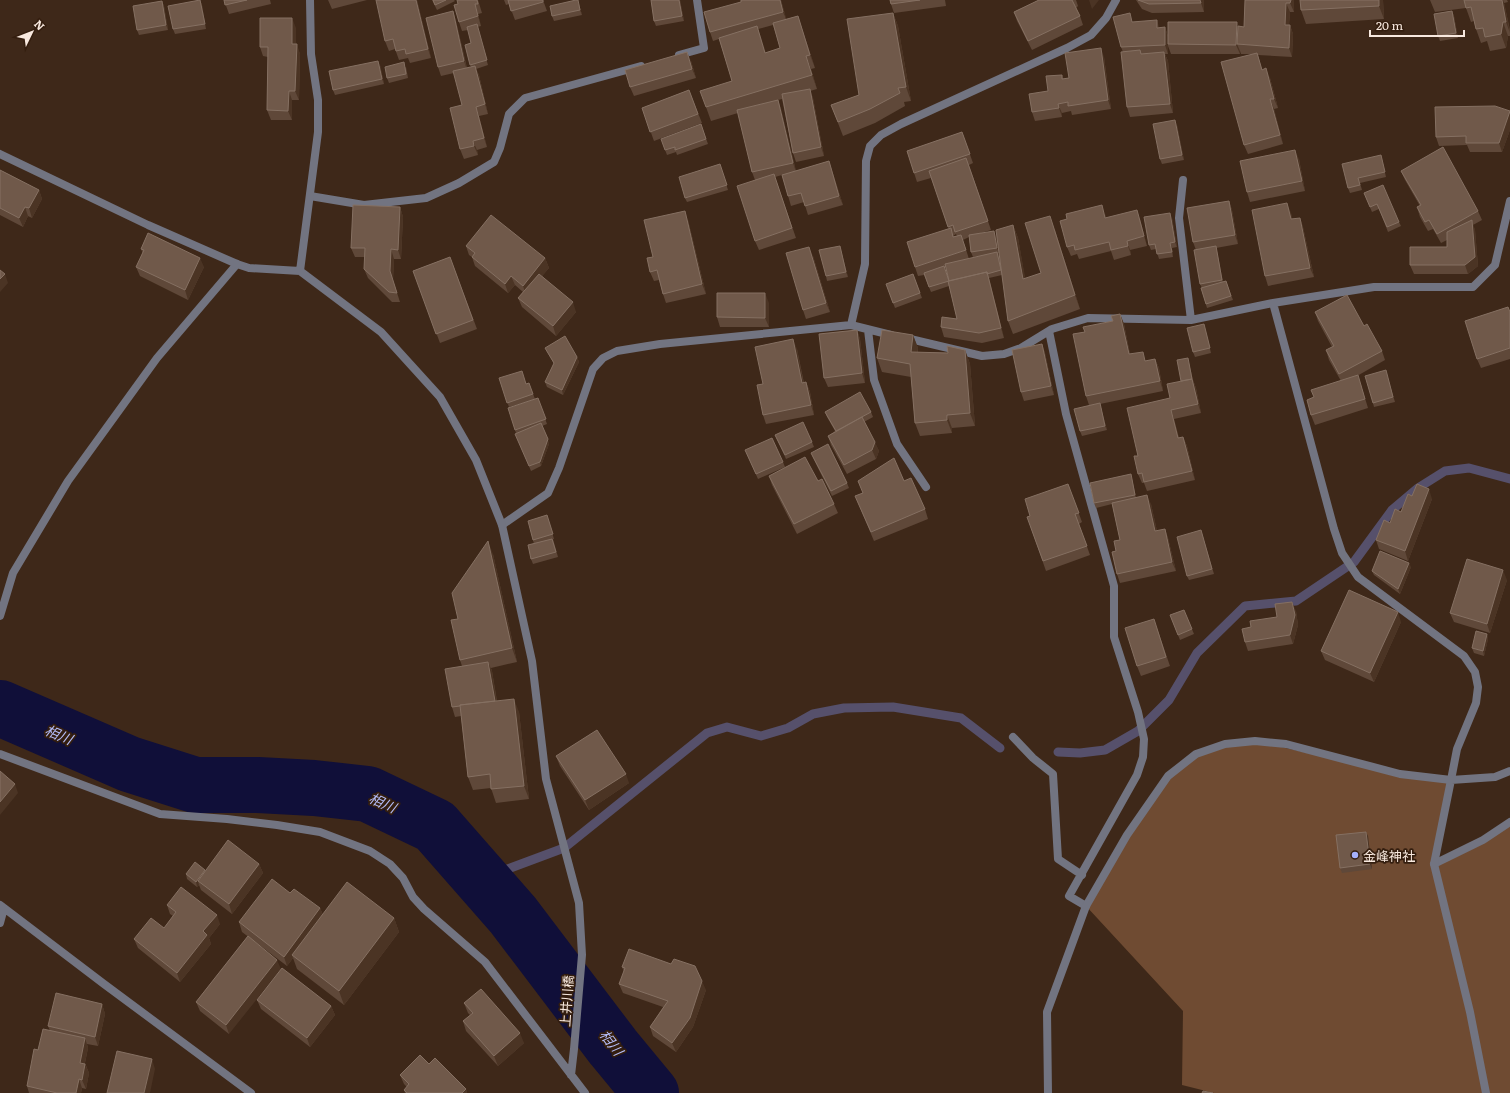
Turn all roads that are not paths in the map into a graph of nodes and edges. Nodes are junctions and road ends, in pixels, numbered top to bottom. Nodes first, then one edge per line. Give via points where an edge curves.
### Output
1 (310, 0) edge
2 (697, 0) edge
3 (1116, 0) edge
4 (674, 56) edge
5 (652, 63) edge
6 (0, 154) edge
7 (1183, 180) dead end
8 (310, 196) junction
9 (1510, 201) edge
10 (237, 264) junction
11 (300, 271) junction
12 (1273, 303) junction
13 (1191, 320) junction
14 (851, 325) junction
15 (868, 330) junction
16 (1049, 331) junction
17 (926, 487) dead end
18 (502, 525) junction
19 (0, 616) edge
20 (1013, 737) dead end
21 (0, 754) edge
22 (1510, 771) edge
23 (1451, 780) junction
24 (1510, 822) edge
25 (1434, 864) junction
26 (1082, 875) junction
27 (2, 906) edge
28 (1086, 906) junction
29 (0, 922) edge
30 (571, 1075) junction
31 (251, 1093) edge
32 (585, 1093) edge
33 (1048, 1093) edge
34 (1486, 1093) edge

1 - 8 street via 311,54 318,100 318,124
2 - 4 street via 704,48
3 - 14 street via 1106,18 1091,35 901,124 870,146 866,162 864,264
5 - 8 street via 525,98 509,114 494,162 459,183 426,198 364,205
6 - 10 street via 148,225
7 - 13 street via 1179,218
8 - 11 street
9 - 12 street via 1495,265 1473,287 1374,287
10 - 11 street via 249,268
10 - 19 street via 157,358 68,481 13,572
11 - 18 street, 上井川橋 via 381,332 440,397 476,460
12 - 13 street
12 - 23 street via 1342,553 1358,577 1464,656 1475,672 1478,687 1476,703 1457,749
13 - 16 street via 1088,318
14 - 15 street
14 - 18 street via 660,344 618,351 603,358 593,369 560,468 548,493
15 - 16 street via 982,356 1004,354 1021,348
15 - 17 street via 874,380 897,444
16 - 26 street via 1066,414 1114,586 1114,637 1138,712 1144,740 1143,757 1137,775
18 - 30 street, 上井川橋 via 532,661 546,779 579,903 582,954
20 - 26 street via 1032,758 1053,774 1058,859
21 - 30 street via 160,814 227,819 320,832 370,851 390,864 404,878 413,897 424,909 485,962
22 - 23 street via 1495,777
23 - 25 street
23 - 28 street via 1400,774 1286,744 1255,741 1225,744 1196,754 1168,776 1127,835
24 - 25 street via 1483,840
25 - 34 street via 1470,1012
26 - 28 street via 1069,896
27 - 29 street
27 - 31 street
28 - 33 street via 1047,1012
30 - 32 street

